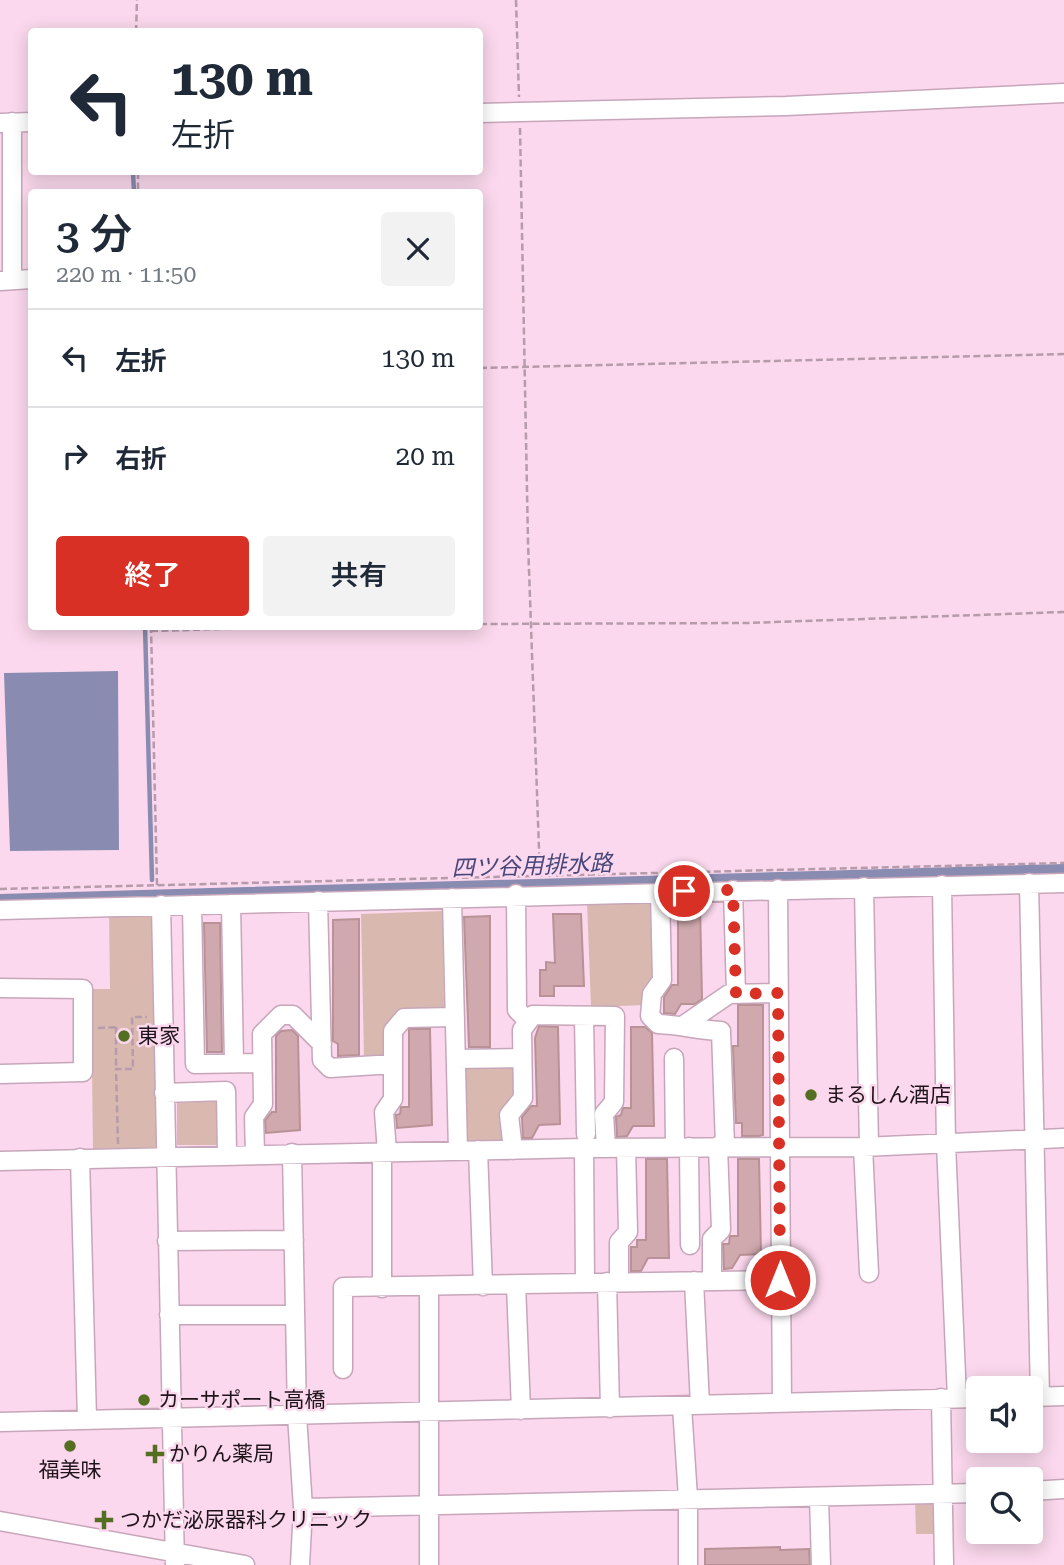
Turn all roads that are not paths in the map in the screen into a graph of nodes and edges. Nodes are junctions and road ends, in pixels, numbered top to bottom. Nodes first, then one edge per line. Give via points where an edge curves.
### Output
1 (1064, 93) edge
2 (483, 113) edge
3 (6, 122) edge
4 (28, 122) edge
5 (28, 279) edge
6 (6, 281) edge
7 (1029, 883) junction
8 (1064, 883) edge
9 (942, 884) junction
10 (864, 887) junction
11 (778, 889) junction
12 (733, 890) junction
13 (660, 891) junction
14 (516, 894) junction
15 (452, 898) junction
16 (318, 901) junction
17 (231, 904) junction
18 (161, 905) junction
19 (192, 905) junction
20 (0, 910) edge
21 (0, 989) edge
22 (778, 993) junction
23 (729, 996) junction
24 (194, 999) junction
25 (163, 1000) junction
26 (584, 1016) junction
27 (455, 1017) junction
28 (528, 1021) junction
29 (684, 1025) junction
30 (721, 1031) junction
31 (322, 1044) junction
32 (522, 1058) junction
33 (674, 1058) dead end
34 (456, 1059) junction
35 (234, 1063) junction
36 (262, 1063) junction
37 (393, 1064) junction
38 (0, 1074) edge
39 (164, 1093) junction
40 (1064, 1138) edge
41 (1035, 1139) junction
42 (585, 1141) junction
43 (946, 1144) junction
44 (722, 1146) junction
45 (682, 1147) junction
46 (781, 1147) junction
47 (866, 1147) junction
48 (606, 1148) junction
49 (626, 1148) junction
50 (478, 1150) junction
51 (513, 1150) junction
52 (458, 1151) junction
53 (385, 1152) junction
54 (292, 1153) junction
55 (255, 1154) junction
56 (227, 1155) junction
57 (165, 1156) junction
58 (80, 1158) junction
59 (0, 1161) edge
60 (294, 1240) junction
61 (167, 1241) junction
62 (690, 1245) dead end
63 (869, 1273) dead end
64 (780, 1280) junction
65 (694, 1281) junction
66 (712, 1281) junction
67 (585, 1282) junction
68 (613, 1282) junction
69 (516, 1285) junction
70 (483, 1286) junction
71 (429, 1287) junction
72 (382, 1288) junction
73 (169, 1315) junction
74 (295, 1315) junction
75 (343, 1369) dead end
76 (1035, 1376) edge
77 (1064, 1396) edge
78 (1043, 1397) edge
79 (949, 1398) junction
80 (966, 1398) edge
81 (782, 1403) junction
82 (691, 1405) junction
83 (610, 1408) junction
84 (521, 1410) junction
85 (431, 1412) junction
86 (297, 1415) junction
87 (170, 1417) junction
88 (87, 1419) junction
89 (0, 1422) edge
90 (1064, 1489) edge
91 (1043, 1490) edge
92 (966, 1494) edge
93 (942, 1495) junction
94 (819, 1497) junction
95 (688, 1498) junction
96 (428, 1504) junction
97 (303, 1508) junction
98 (0, 1521) edge
99 (175, 1559) edge
100 (246, 1565) edge
101 (300, 1565) edge
102 (429, 1565) edge
103 (688, 1565) edge
104 (821, 1565) edge
105 (944, 1565) edge

1 - 2 street
3 - 4 street
3 - 6 street
5 - 6 street
7 - 8 street
7 - 9 street
7 - 41 street
9 - 10 street
9 - 43 street
10 - 11 street
10 - 47 street
11 - 12 street
11 - 22 street
12 - 13 street
12 - 23 street
13 - 14 street
13 - 29 street via 662,980 652,994 650,1016 657,1024
14 - 15 street
14 - 28 street via 517,1010
15 - 16 street
15 - 27 street
16 - 17 street
16 - 31 street
17 - 19 street
17 - 35 street
18 - 19 street
18 - 20 street
18 - 25 street
19 - 24 street
21 - 38 street via 83,989 83,1072
22 - 23 street
22 - 46 street
23 - 29 street
23 - 30 street
24 - 25 street
24 - 35 street via 195,1064
25 - 39 street
26 - 28 street via 533,1015
26 - 42 street
26 - 48 street via 615,1016 614,1102 604,1114
27 - 34 street
27 - 37 street via 404,1018 393,1031
28 - 32 street via 522,1030
29 - 30 street
30 - 44 street
31 - 36 street via 293,1015 281,1016 262,1034
31 - 37 street via 322,1060 330,1068
32 - 34 street
32 - 51 street via 523,1098 509,1115
33 - 45 street
34 - 52 street
35 - 36 street
36 - 55 street via 263,1104 254,1117
37 - 53 street via 393,1099 384,1112
39 - 56 street via 226,1091
39 - 57 street
40 - 41 street
41 - 43 street
41 - 76 street
42 - 48 street
42 - 51 street
42 - 67 street
43 - 47 street
43 - 79 street
44 - 45 street
44 - 46 street
44 - 66 street via 721,1230 712,1239
45 - 49 street
45 - 62 street
46 - 47 street
46 - 64 street
47 - 63 street
48 - 49 street
49 - 68 street via 628,1232 619,1242
50 - 51 street
50 - 52 street
50 - 70 street
52 - 53 street
53 - 54 street
53 - 72 street
54 - 55 street
54 - 60 street
55 - 56 street
56 - 57 street
57 - 58 street
57 - 61 street
58 - 59 street
58 - 88 street
60 - 61 street
60 - 74 street
61 - 73 street
64 - 66 street
64 - 81 street
65 - 66 street
65 - 68 street
65 - 82 street
67 - 68 street
67 - 69 street
68 - 83 street
69 - 70 street
69 - 84 street
70 - 71 street
71 - 72 street
71 - 85 street
72 - 75 street via 343,1287
73 - 74 street
73 - 87 street
74 - 86 street
77 - 78 street
79 - 80 street
79 - 81 street
79 - 93 street
81 - 82 street
82 - 83 street
82 - 95 street
83 - 84 street
84 - 85 street
85 - 86 street
85 - 96 street
86 - 87 street
86 - 97 street
87 - 88 street
87 - 99 street
88 - 89 street
90 - 91 street
92 - 93 street
93 - 94 street
93 - 105 street
94 - 95 street
94 - 104 street
95 - 96 street
95 - 103 street
96 - 97 street
96 - 102 street
97 - 101 street
98 - 99 street
99 - 100 street

